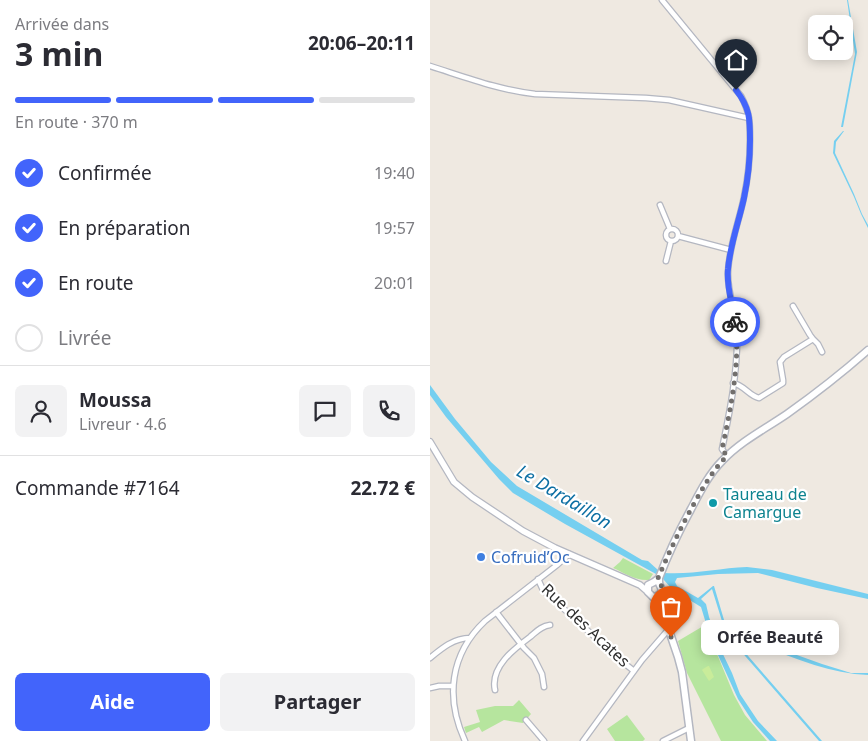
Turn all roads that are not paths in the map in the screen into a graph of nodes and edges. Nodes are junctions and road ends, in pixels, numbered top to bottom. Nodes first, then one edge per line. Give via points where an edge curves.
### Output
1 (662, 0) edge
2 (430, 66) edge
3 (749, 118) junction
4 (660, 205) dead end
5 (670, 229) junction
6 (678, 236) junction
7 (671, 241) junction
8 (731, 250) junction
9 (666, 261) dead end
10 (792, 306) dead end
11 (813, 339) junction
12 (868, 350) edge
13 (822, 352) dead end
14 (734, 383) junction
15 (430, 442) edge
16 (727, 456) junction
17 (569, 554) junction
18 (538, 579) junction
19 (654, 587) junction
20 (496, 612) junction
21 (550, 625) dead end
22 (668, 630) junction
23 (663, 637) junction
24 (671, 637) junction
25 (470, 638) junction
26 (458, 640) junction
27 (521, 644) junction
28 (466, 645) junction
29 (430, 658) edge
30 (634, 671) junction
31 (453, 686) junction
32 (544, 687) dead end
33 (430, 688) edge
34 (496, 690) dead end
35 (526, 720) dead end
36 (689, 728) junction
37 (465, 741) edge
38 (544, 741) edge
39 (583, 741) edge
40 (663, 741) edge
41 (691, 741) edge

1 - 3 street via 741,96
2 - 3 street via 522,93 663,100
3 - 8 street via 747,182
4 - 5 street
5 - 6 street via 678,232
5 - 7 street via 666,236
6 - 7 street
6 - 8 street
7 - 9 street
8 - 14 street via 728,279 737,331
10 - 11 street
11 - 13 street
11 - 14 street via 782,359 783,383 761,397 755,397
12 - 16 main road
14 - 16 street via 722,449
15 - 17 street via 461,489 523,530
16 - 19 main road via 708,479
17 - 18 street
17 - 19 street via 640,585
18 - 20 street
18 - 30 street, Rue des Acates via 542,588
19 - 22 main road
20 - 25 street
20 - 27 street
21 - 27 street via 542,627
22 - 23 street
22 - 24 main road
23 - 24 street
23 - 30 street
24 - 36 main road via 682,671
25 - 26 street
25 - 28 street
26 - 28 street
26 - 29 street
27 - 32 street via 536,662
27 - 34 street via 502,663 494,682
28 - 31 street
30 - 39 street
31 - 33 street
31 - 37 street via 455,714
35 - 38 street
36 - 40 street
36 - 41 main road

